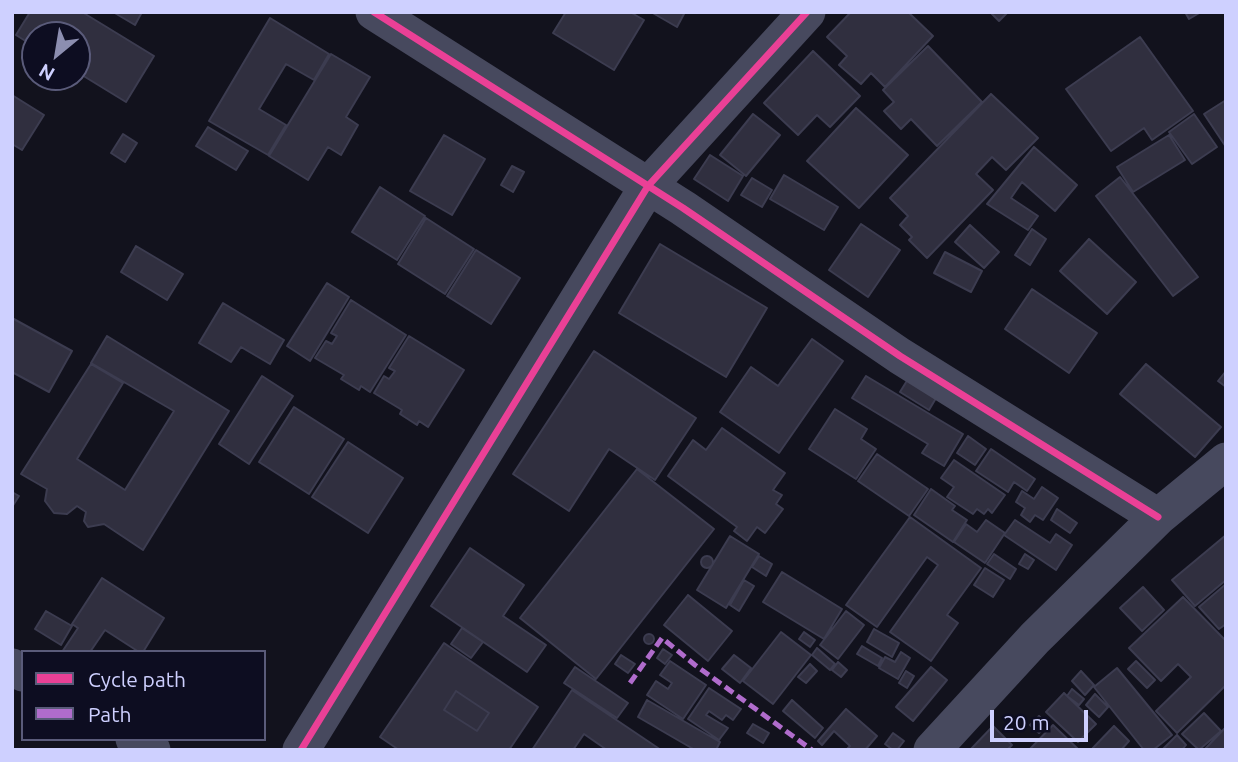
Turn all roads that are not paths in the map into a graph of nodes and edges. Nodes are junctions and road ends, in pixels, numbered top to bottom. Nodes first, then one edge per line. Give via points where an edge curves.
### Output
1 (374, 12) edge
2 (807, 12) edge
3 (648, 186) junction
4 (1226, 461) edge
5 (1158, 517) junction
6 (301, 750) edge
7 (932, 750) edge

1 - 3 street
2 - 3 street
3 - 5 street via 900,356
3 - 6 street
4 - 5 street
5 - 7 street via 1035,638

